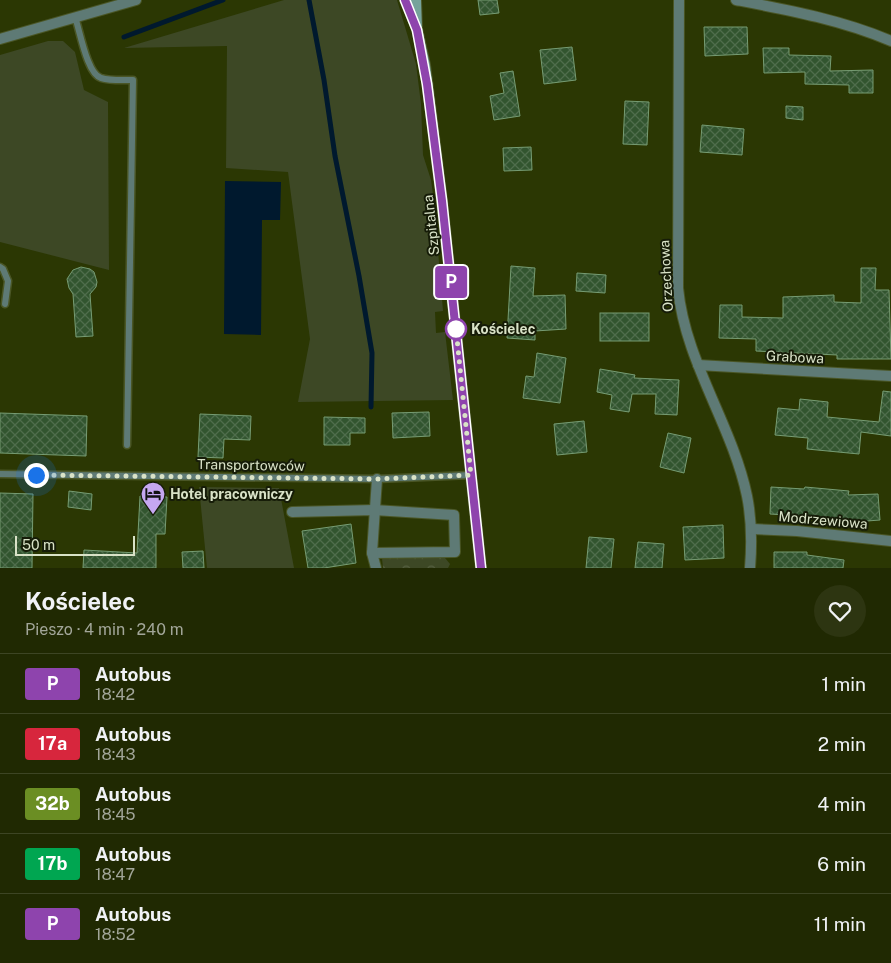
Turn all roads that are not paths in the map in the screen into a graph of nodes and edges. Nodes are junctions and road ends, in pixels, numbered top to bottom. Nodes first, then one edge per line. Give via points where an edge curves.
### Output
1 (136, 0) edge
2 (404, 0) edge
3 (416, 0) edge
4 (679, 0) edge
5 (736, 0) edge
6 (75, 17) junction
7 (417, 30) junction
8 (0, 39) edge
9 (891, 41) edge
10 (0, 267) edge
11 (5, 304) dead end
12 (698, 364) junction
13 (891, 376) edge
14 (127, 445) dead end
15 (0, 474) edge
16 (471, 475) junction
17 (377, 479) junction
18 (374, 510) junction
19 (292, 512) dead end
20 (752, 528) junction
21 (891, 541) edge
22 (372, 553) junction
23 (376, 568) edge
24 (480, 568) edge
25 (750, 568) edge

1 - 6 street
2 - 7 main road, Szpitalna
3 - 7 main road, Szpitalna
4 - 12 street, Orzechowa via 678,288 684,329
5 - 9 street via 828,20
6 - 8 street
6 - 14 lane via 94,74 103,79 133,80
7 - 16 main road, Szpitalna via 442,201
10 - 11 lane via 8,281
12 - 13 street, Grabowa
12 - 20 street, Orzechowa via 738,464
15 - 17 lane, Transportowców
16 - 17 lane, Transportowców
16 - 24 main road, Szpitalna
17 - 18 street
18 - 19 street
18 - 22 street
18 - 22 street via 454,515 455,552
20 - 21 street, Modrzewiowa
20 - 25 street, Orzechowa
22 - 23 street

